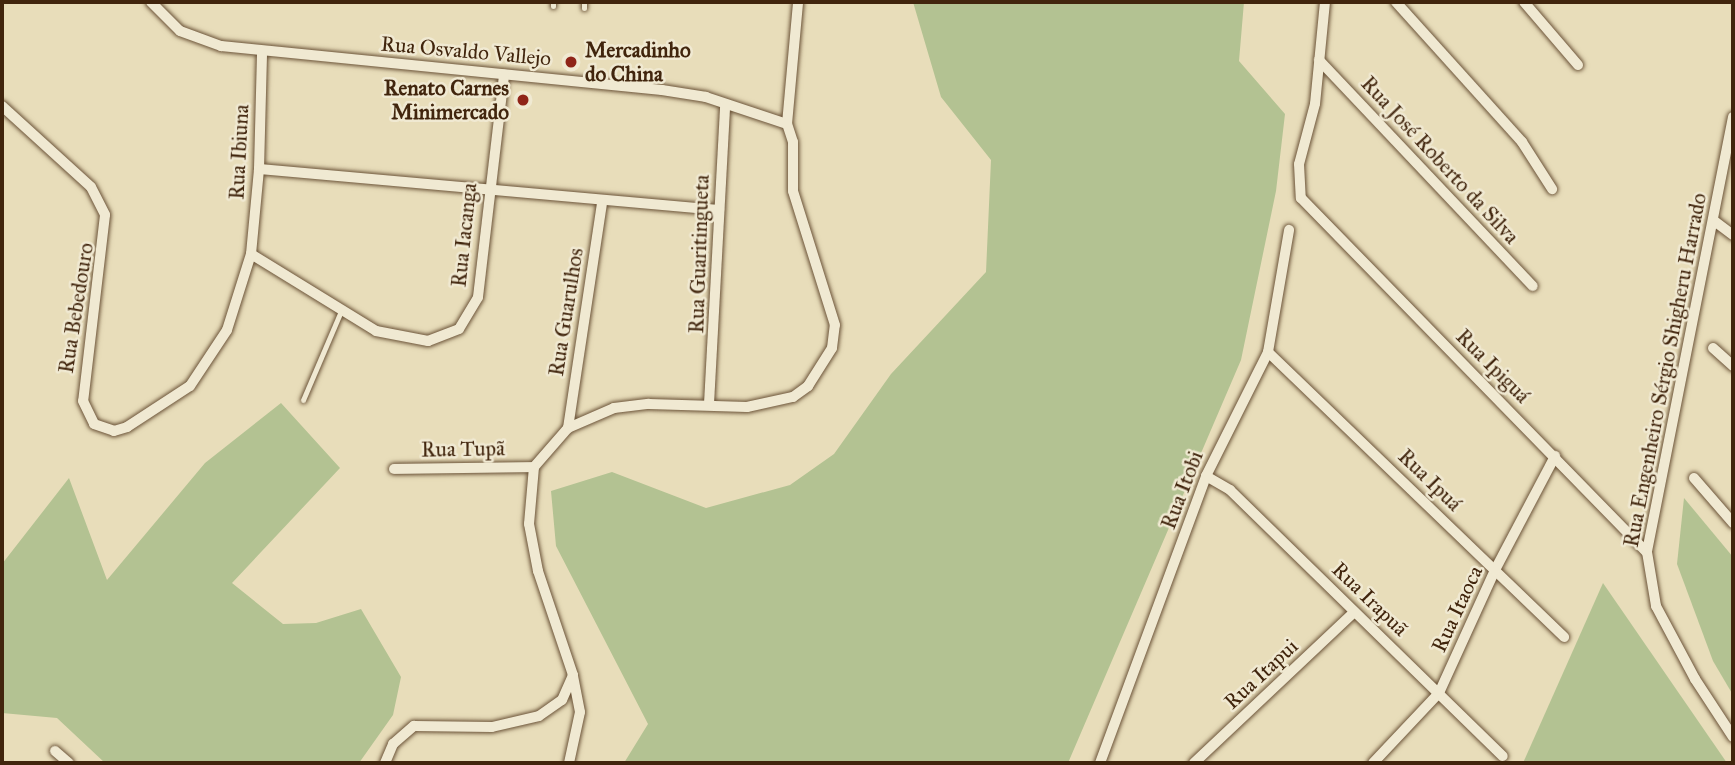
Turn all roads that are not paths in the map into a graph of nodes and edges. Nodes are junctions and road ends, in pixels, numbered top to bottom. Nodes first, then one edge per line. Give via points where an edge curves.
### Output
1 (151, 2) edge
2 (798, 2) edge
3 (1325, 2) edge
4 (1396, 2) edge
5 (1524, 2) edge
6 (262, 51) junction
7 (1320, 60) junction
8 (1578, 65) dead end
9 (504, 75) junction
10 (725, 105) junction
11 (2, 106) edge
12 (1733, 117) edge
13 (787, 124) junction
14 (259, 169) junction
15 (1552, 190) dead end
16 (488, 191) junction
17 (602, 202) junction
18 (719, 210) junction
19 (1713, 220) junction
20 (1289, 230) dead end
21 (1733, 235) edge
22 (251, 254) junction
23 (1533, 286) dead end
24 (341, 311) junction
25 (1713, 348) dead end
26 (1268, 352) junction
27 (1733, 366) edge
28 (303, 400) dead end
29 (709, 404) junction
30 (568, 428) junction
31 (1555, 456) junction
32 (534, 467) junction
33 (394, 468) dead end
34 (1206, 476) junction
35 (1694, 478) dead end
36 (1733, 523) edge
37 (1647, 552) junction
38 (1495, 570) junction
39 (1354, 612) junction
40 (1564, 637) dead end
41 (573, 675) junction
42 (1439, 693) junction
43 (1733, 737) edge
44 (55, 751) dead end
45 (1503, 756) dead end
46 (69, 763) edge
47 (385, 763) edge
48 (569, 763) edge
49 (1100, 763) edge
50 (1194, 763) edge
51 (1373, 763) edge

1 - 6 street, Rua Osvaldo Vallejo via 170,23 192,37
2 - 13 street
3 - 7 street
4 - 15 street via 1522,142
5 - 8 street
6 - 9 street, Rua Osvaldo Vallejo
6 - 14 street, Rua Ibiuna
7 - 23 street, Rua José Roberto da Silva
7 - 31 street, Rua Ipiguá via 1297,189 1309,211
9 - 10 street, Rua Osvaldo Vallejo via 638,87 706,97
9 - 16 street, Rua Iacanga
10 - 13 street, Rua Osvaldo Vallejo
10 - 18 street, Rua Guaritingueta
11 - 22 street, Rua Bebedouro via 91,187 105,215 107,230 83,374 83,401 94,424 104,430 127,427 190,386 227,330
12 - 19 street, Rua Engenheiro Sérgio Shigheru Harrado
13 - 29 street via 793,142 793,191 835,326 832,348 808,386 793,397 747,407
14 - 16 street
14 - 22 street, Rua Ibiuna
16 - 17 street
16 - 24 street, Rua Iacanga via 478,297 459,328 428,341 406,339 376,331
17 - 18 street
17 - 30 street, Rua Guarulhos
18 - 29 street, Rua Guaritingueta
19 - 21 street
19 - 37 street, Rua Engenheiro Sérgio Shigheru Harrado
20 - 26 street, Rua Itobi
22 - 24 street, Rua Iacanga
24 - 28 lane
25 - 27 street
26 - 34 street, Rua Itobi
26 - 38 street, Rua Ipuá
29 - 30 street via 614,408
30 - 32 street
31 - 37 street, Rua Ipiguá
31 - 38 street, Rua Itaoca
32 - 33 street, Rua Tupã
32 - 41 street via 529,524 538,571
34 - 39 street, Rua Irapuã via 1230,490
34 - 49 street, Rua Itobi
35 - 36 street
37 - 43 street, Rua Engenheiro Sérgio Shigheru Harrado via 1656,606
38 - 40 street, Rua Ipuá
38 - 42 street, Rua Itaoca
39 - 42 street, Rua Irapuã
39 - 50 street, Rua Itapui
41 - 47 street via 562,700 539,716 492,727 414,726 393,744
41 - 48 street via 580,712
42 - 45 street, Rua Irapuã
42 - 51 street, Rua Itaoca
44 - 46 street

